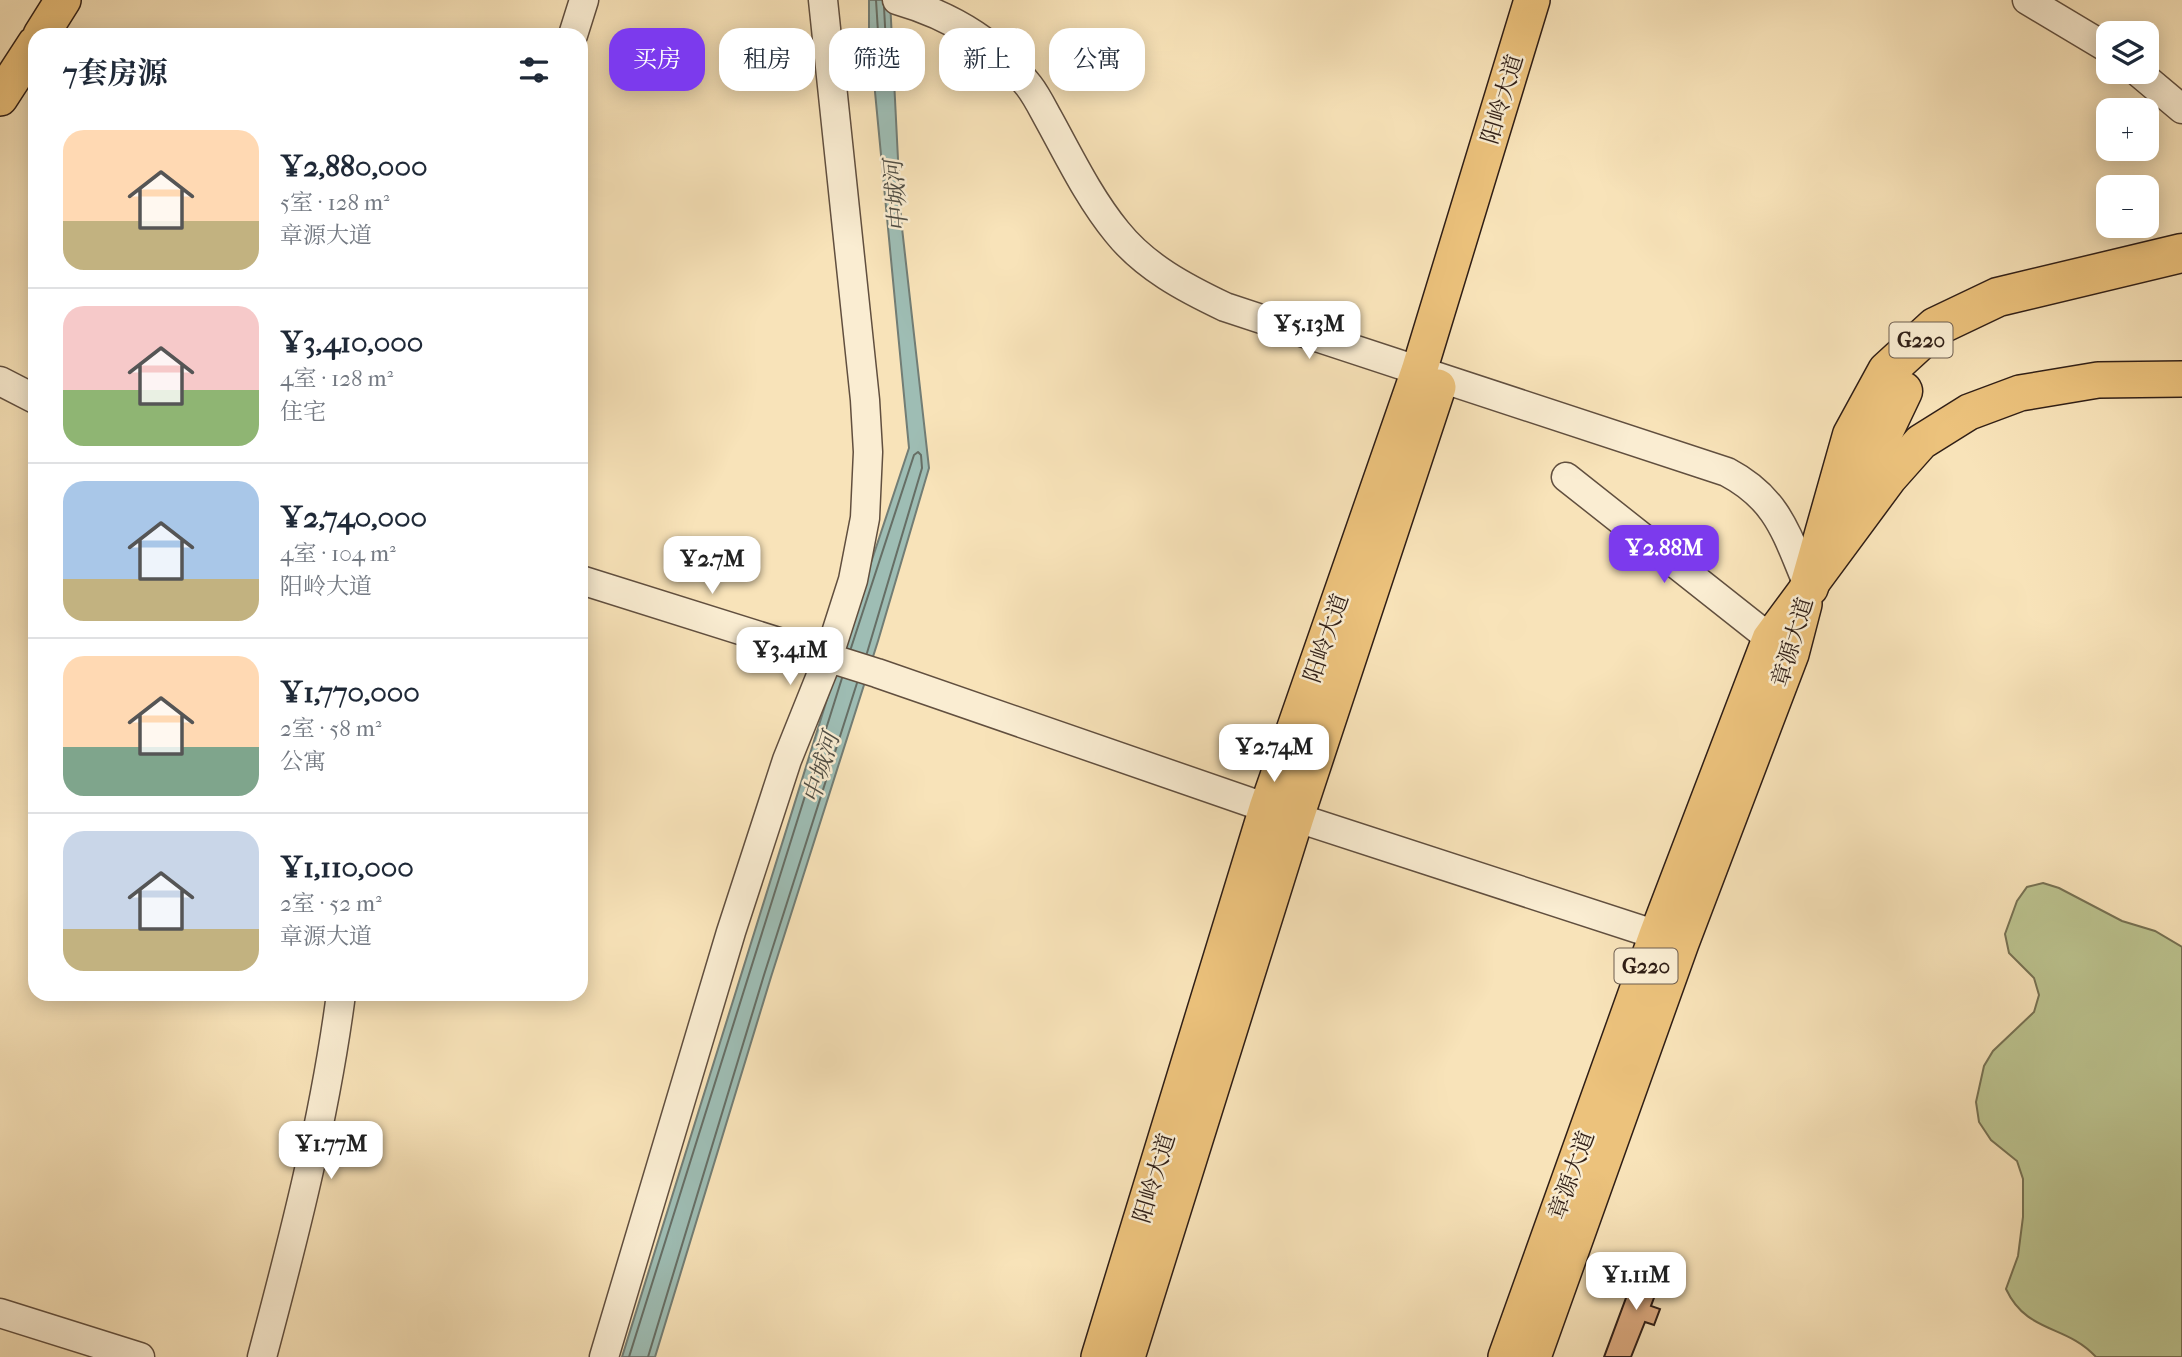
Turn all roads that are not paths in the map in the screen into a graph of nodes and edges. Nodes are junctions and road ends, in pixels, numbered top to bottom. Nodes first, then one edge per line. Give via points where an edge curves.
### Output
1 (63, 0) edge
2 (584, 0) edge
3 (823, 0) edge
4 (898, 0) edge
5 (1532, 0) edge
6 (1557, 0) edge
7 (2027, 0) edge
8 (45, 28) edge
9 (575, 28) edge
10 (2096, 41) edge
11 (28, 55) edge
12 (2152, 84) edge
13 (0, 98) edge
14 (2182, 109) edge
15 (2182, 254) edge
16 (2182, 276) edge
17 (1430, 375) junction
18 (2182, 379) edge
19 (0, 381) edge
20 (28, 395) edge
21 (1566, 477) dead end
22 (588, 582) edge
23 (1809, 587) junction
24 (1780, 647) junction
25 (828, 658) junction
26 (1281, 812) junction
27 (1657, 935) junction
28 (340, 1001) edge
29 (0, 1313) edge
30 (140, 1357) edge
31 (262, 1357) edge
32 (604, 1357) edge
33 (1099, 1357) edge
34 (1127, 1357) edge
35 (1506, 1357) edge
36 (1533, 1357) edge

1 - 8 main road
2 - 9 street
3 - 25 street via 868,452 865,518 853,580
4 - 17 street via 972,33 1004,58 1030,87 1117,232 1144,260 1182,287 1225,307
5 - 17 main road, 阳岭大道
6 - 17 main road, 阳岭大道
7 - 10 street
11 - 13 main road
12 - 14 street
15 - 23 highway, G220 via 1998,297 1935,327 1887,371 1852,435
16 - 23 highway, G220 via 2003,321 1945,349 1906,386
17 - 23 street via 1746,482 1784,526
17 - 26 main road, 阳岭大道
18 - 23 main road, 章源大道 via 2098,380 2020,393 1969,412 1921,442
19 - 20 street
21 - 24 street
22 - 25 street
23 - 24 main road, 章源大道 / G220
24 - 27 main road, 章源大道 / G220
24 - 36 main road, 章源大道 / G220 via 1681,943
25 - 26 street
25 - 32 street via 787,760 735,919
26 - 27 street
26 - 33 main road, 阳岭大道
26 - 34 main road, 阳岭大道
27 - 35 main road, 章源大道 / G220
28 - 31 street via 319,1131
29 - 30 street

